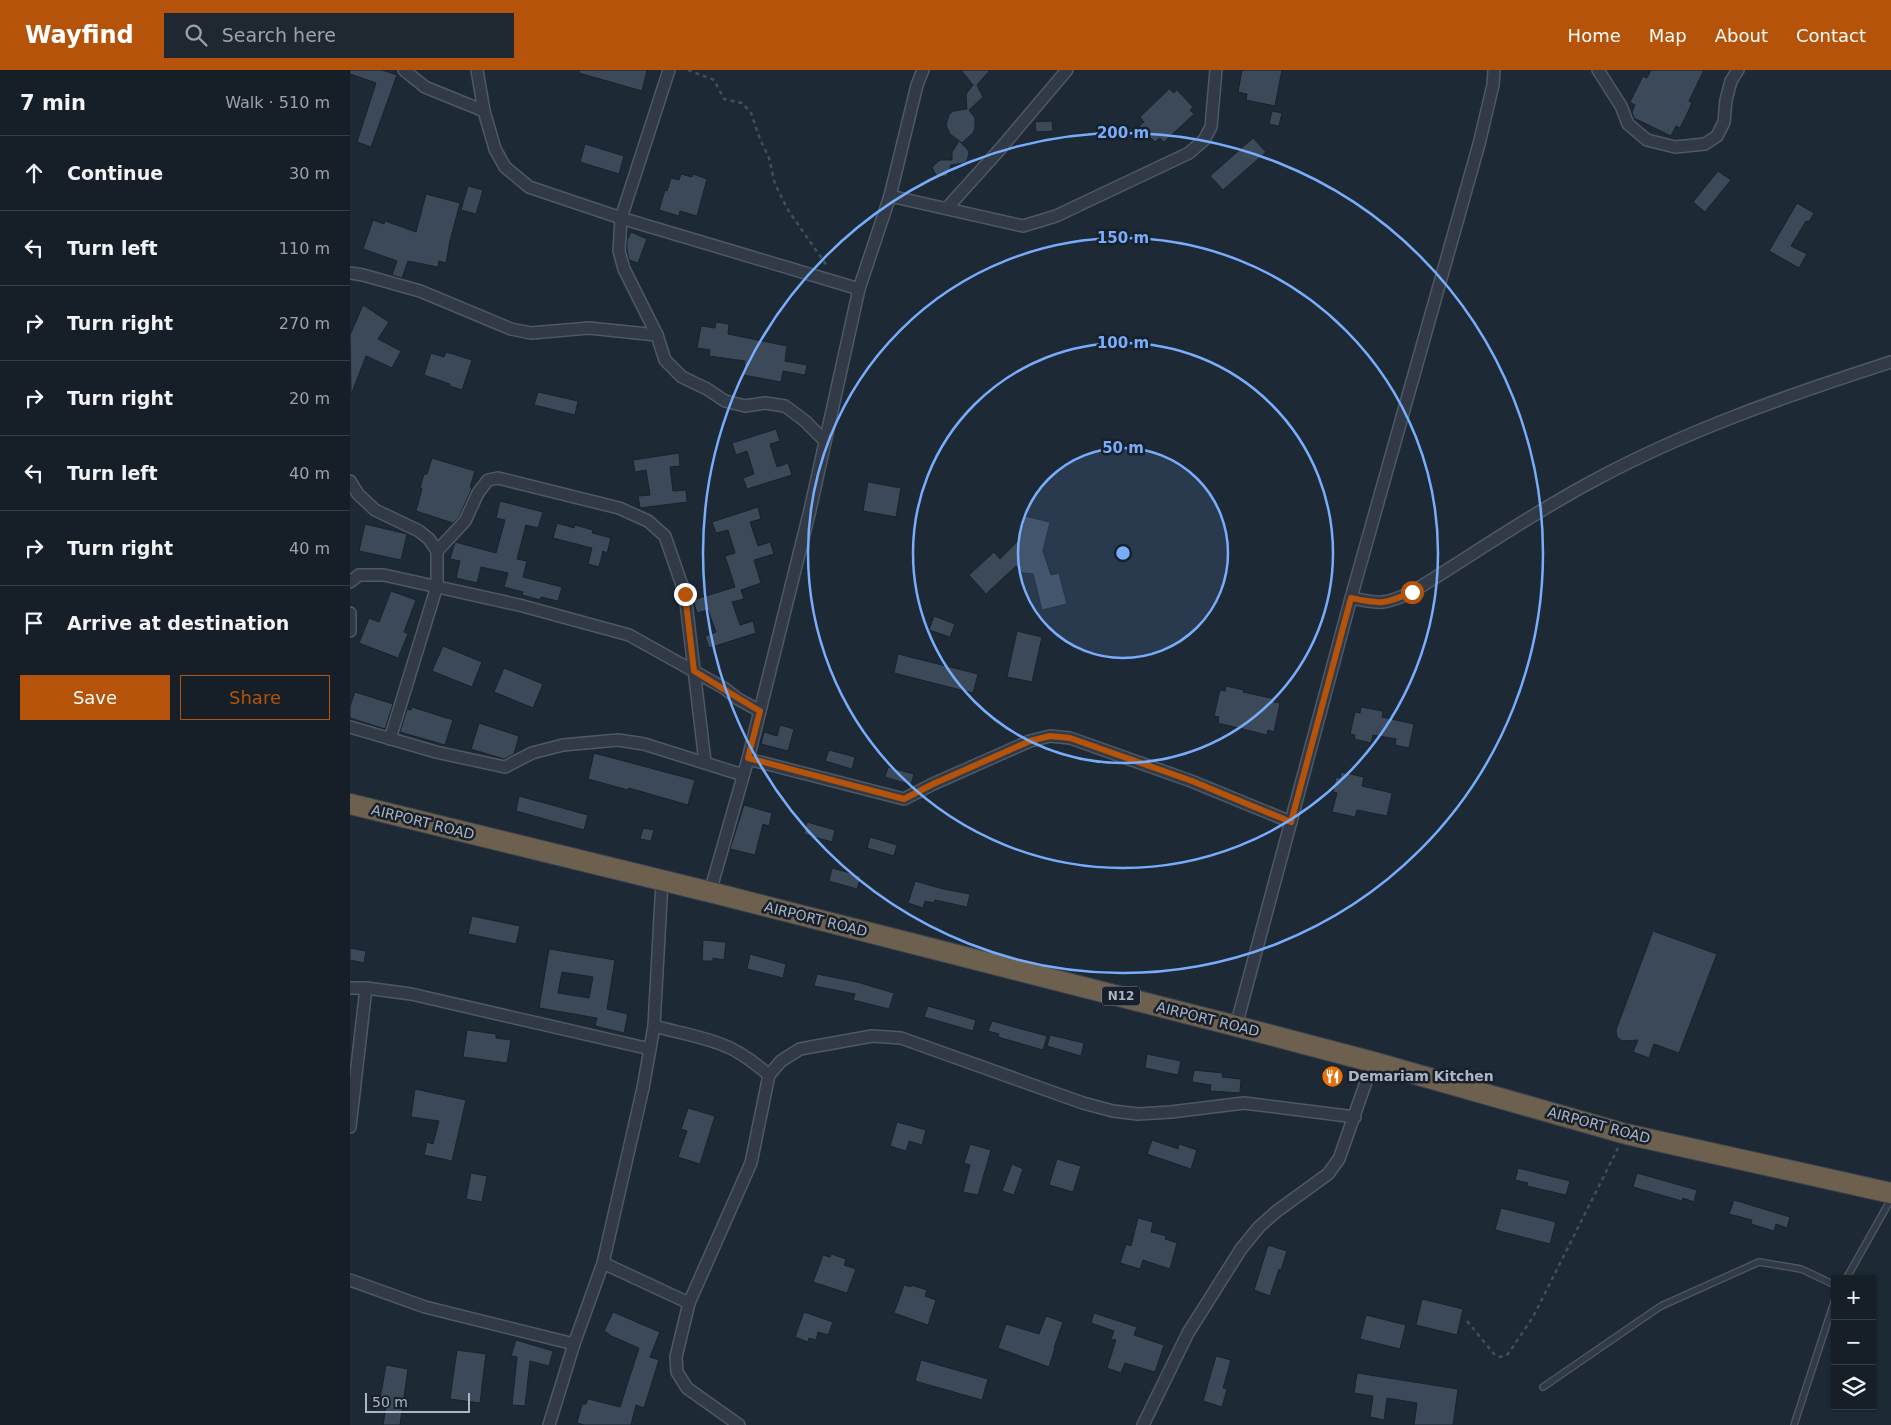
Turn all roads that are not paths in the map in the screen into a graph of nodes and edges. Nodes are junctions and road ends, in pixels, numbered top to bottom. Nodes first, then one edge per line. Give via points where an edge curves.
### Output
1 (404, 70) edge
2 (478, 70) edge
3 (669, 70) edge
4 (923, 70) edge
5 (1066, 70) edge
6 (1216, 70) edge
7 (1494, 70) edge
8 (1598, 70) edge
9 (1738, 70) edge
10 (484, 111) junction
11 (890, 196) junction
12 (947, 208) junction
13 (621, 218) junction
14 (350, 273) edge
15 (859, 289) junction
16 (657, 335) junction
17 (1891, 362) edge
18 (824, 440) junction
19 (350, 481) edge
20 (436, 551) junction
21 (350, 582) edge
22 (437, 586) junction
23 (1351, 598) junction
24 (350, 613) edge
25 (350, 631) edge
26 (694, 671) junction
27 (760, 711) junction
28 (350, 727) edge
29 (390, 739) junction
30 (748, 758) junction
31 (705, 762) junction
32 (743, 774) junction
33 (350, 804) edge
34 (1291, 822) junction
35 (662, 881) junction
36 (710, 892) junction
37 (350, 988) edge
38 (366, 988) junction
39 (654, 1026) junction
40 (1236, 1026) junction
41 (650, 1049) junction
42 (1373, 1062) junction
43 (769, 1075) junction
44 (1355, 1117) junction
45 (350, 1127) edge
46 (1891, 1193) edge
47 (1891, 1199) edge
48 (603, 1263) junction
49 (1848, 1275) edge
50 (350, 1280) edge
51 (1831, 1283) edge
52 (689, 1303) junction
53 (1831, 1311) edge
54 (574, 1344) junction
55 (1544, 1386) dead end
56 (549, 1425) edge
57 (738, 1425) edge
58 (1143, 1425) edge
59 (1794, 1425) edge

1 - 10 street via 425,87
2 - 10 street
3 - 13 street
4 - 11 street
5 - 12 street
6 - 12 street via 1211,127 1204,140 1190,153 1056,216 1023,226
7 - 23 street via 1479,144
8 - 9 street via 1621,106 1628,124 1647,140 1675,147 1704,144 1717,136 1724,122 1731,81
10 - 13 street via 495,149 505,167 529,187
11 - 12 street
11 - 15 street
13 - 15 street
13 - 16 street via 619,251 624,269
14 - 16 street via 420,291 512,329 531,333 590,328
15 - 18 street
16 - 18 street via 666,360 682,377 725,401 746,406 765,403 785,406
17 - 23 street via 1682,437 1592,481 1412,592 1379,604
18 - 27 street
19 - 20 street via 375,510 419,531
20 - 22 street
20 - 26 street via 465,521 478,492 488,480 498,478 619,508 648,521 665,536 685,594
21 - 22 street via 359,575 384,575
22 - 26 street via 628,635
22 - 29 street
23 - 34 street
24 - 25 street
26 - 27 street
26 - 31 street
27 - 30 street
28 - 29 street
29 - 31 street via 506,767 532,753 563,745 618,740
30 - 32 street
30 - 34 street via 904,799 1030,741 1050,736 1070,738 1192,781
31 - 32 street
32 - 36 street
33 - 35 highway, AIRPORT ROAD / N12
34 - 40 street
35 - 36 highway, AIRPORT ROAD / N12
35 - 39 street
36 - 40 highway, AIRPORT ROAD / N12
37 - 38 street
38 - 41 street via 411,994
38 - 45 street
39 - 41 street
39 - 43 street via 731,1048
40 - 42 highway, AIRPORT ROAD / N12
41 - 48 street
42 - 44 street
42 - 46 highway, AIRPORT ROAD / N12 via 1626,1134
43 - 44 street via 781,1061 800,1049 872,1036 901,1038 1113,1111 1138,1114 1244,1103
43 - 52 street via 751,1163
44 - 58 street via 1339,1159 1328,1174 1258,1227 1241,1248 1188,1333
47 - 49 lane
48 - 52 street
48 - 54 street
50 - 54 street via 425,1307
51 - 55 lane via 1801,1269 1759,1262 1661,1306
52 - 57 street via 676,1357 677,1372 687,1388
53 - 59 lane
54 - 56 street

